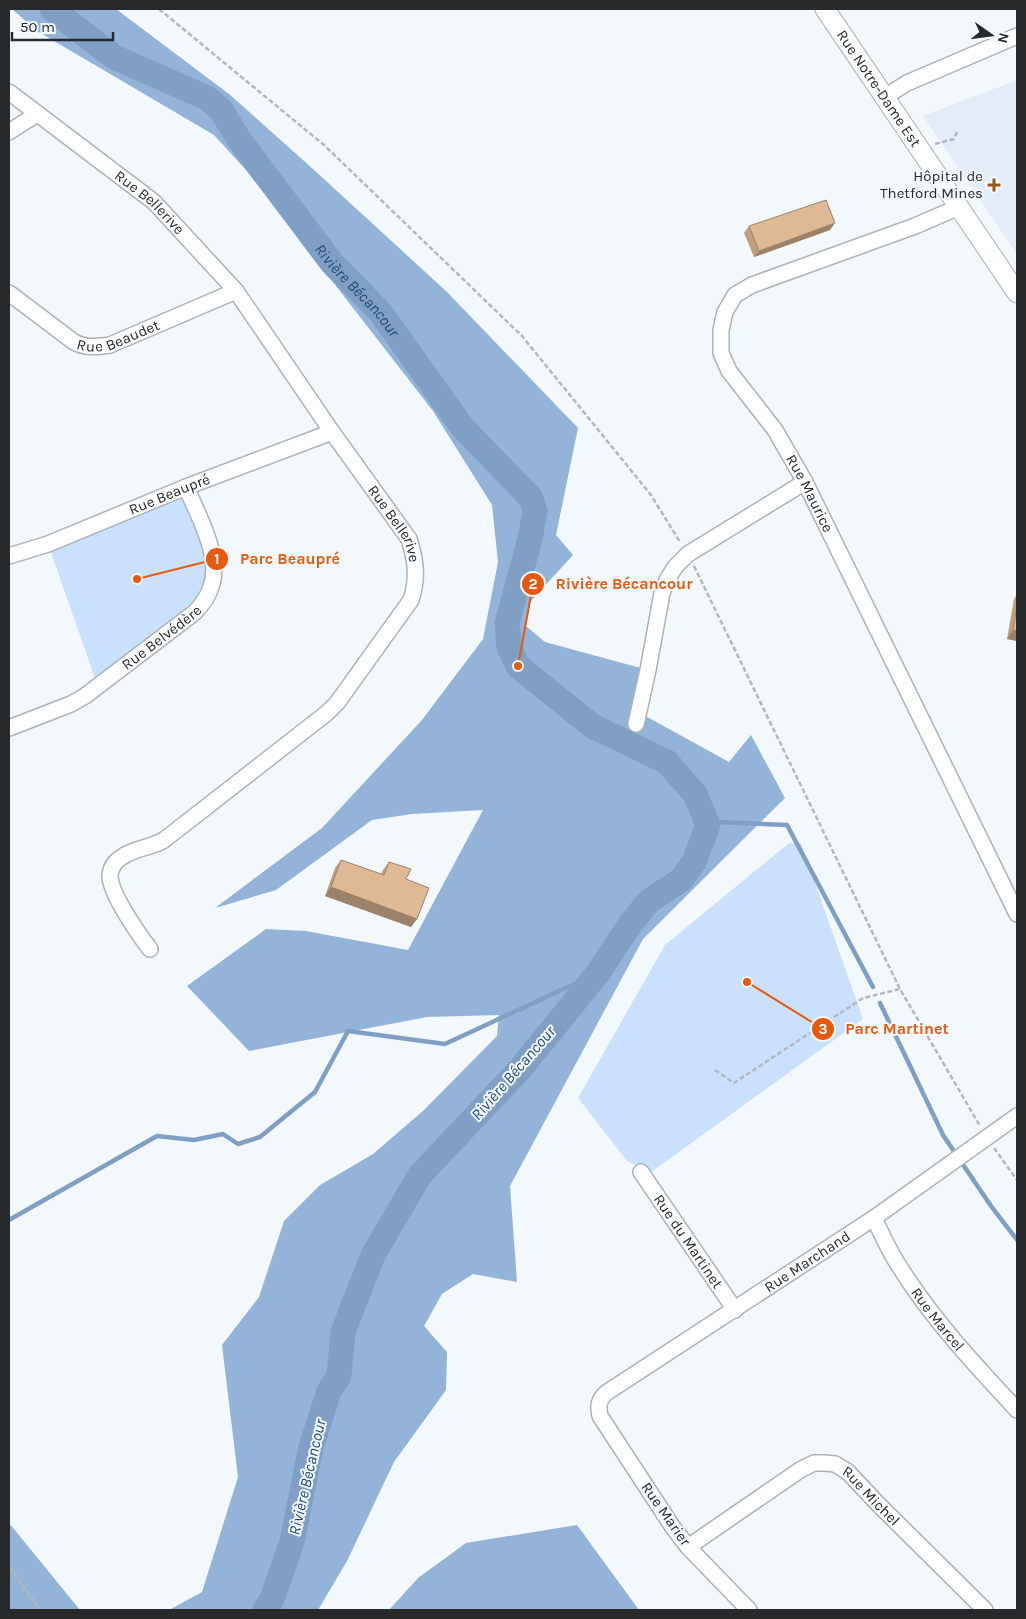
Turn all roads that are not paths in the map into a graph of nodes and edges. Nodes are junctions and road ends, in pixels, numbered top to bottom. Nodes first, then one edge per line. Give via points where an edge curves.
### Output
1 (825, 9) edge
2 (1017, 36) edge
3 (9, 92) edge
4 (884, 97) junction
5 (37, 114) junction
6 (9, 132) edge
7 (959, 207) junction
8 (236, 292) junction
9 (9, 293) edge
10 (1017, 293) edge
11 (332, 432) junction
12 (805, 482) junction
13 (186, 486) junction
14 (9, 556) edge
15 (636, 724) dead end
16 (9, 728) edge
17 (1017, 914) edge
18 (150, 949) dead end
19 (1017, 1116) edge
20 (641, 1172) dead end
21 (874, 1218) junction
22 (735, 1310) junction
23 (598, 1406) joint
24 (1017, 1410) edge
25 (688, 1547) junction
26 (749, 1610) edge
27 (985, 1610) edge

1 - 4 street, Rue Notre-Dame Est
2 - 4 street via 907,83
3 - 5 street, Rue Bellerive
4 - 7 street, Rue Notre-Dame Est
5 - 6 street
5 - 8 street, Rue Bellerive via 154,202
7 - 10 street, Rue Notre-Dame Est
7 - 12 street, Rue Maurice via 752,285 735,295 725,312 721,353 775,430
8 - 9 street, Rue Beaudet via 110,345 88,347 74,342
8 - 11 street, Rue Bellerive
11 - 13 street, Rue Beaupré
11 - 18 street, Rue Bellerive via 409,539 416,570 411,600 327,713 164,840 117,860 110,877 112,886 135,930
12 - 15 street via 688,554 675,568 662,593
12 - 17 street, Rue Maurice
13 - 14 street, Rue Beaupré via 48,544
13 - 16 street, Rue Belvédère via 213,558 212,587 204,602 85,696
19 - 21 street, Rue Marchand
20 - 22 street, Rue du Martinet
21 - 22 street, Rue Marchand
21 - 24 street, Rue Marcel via 916,1292 965,1354
22 - 23 street, Rue Marchand via 606,1393
23 - 25 street, Rue Marier via 600,1416 620,1448
25 - 26 street, Rue Marier
25 - 27 street, Rue Michel via 800,1470 814,1463 836,1464 848,1472

